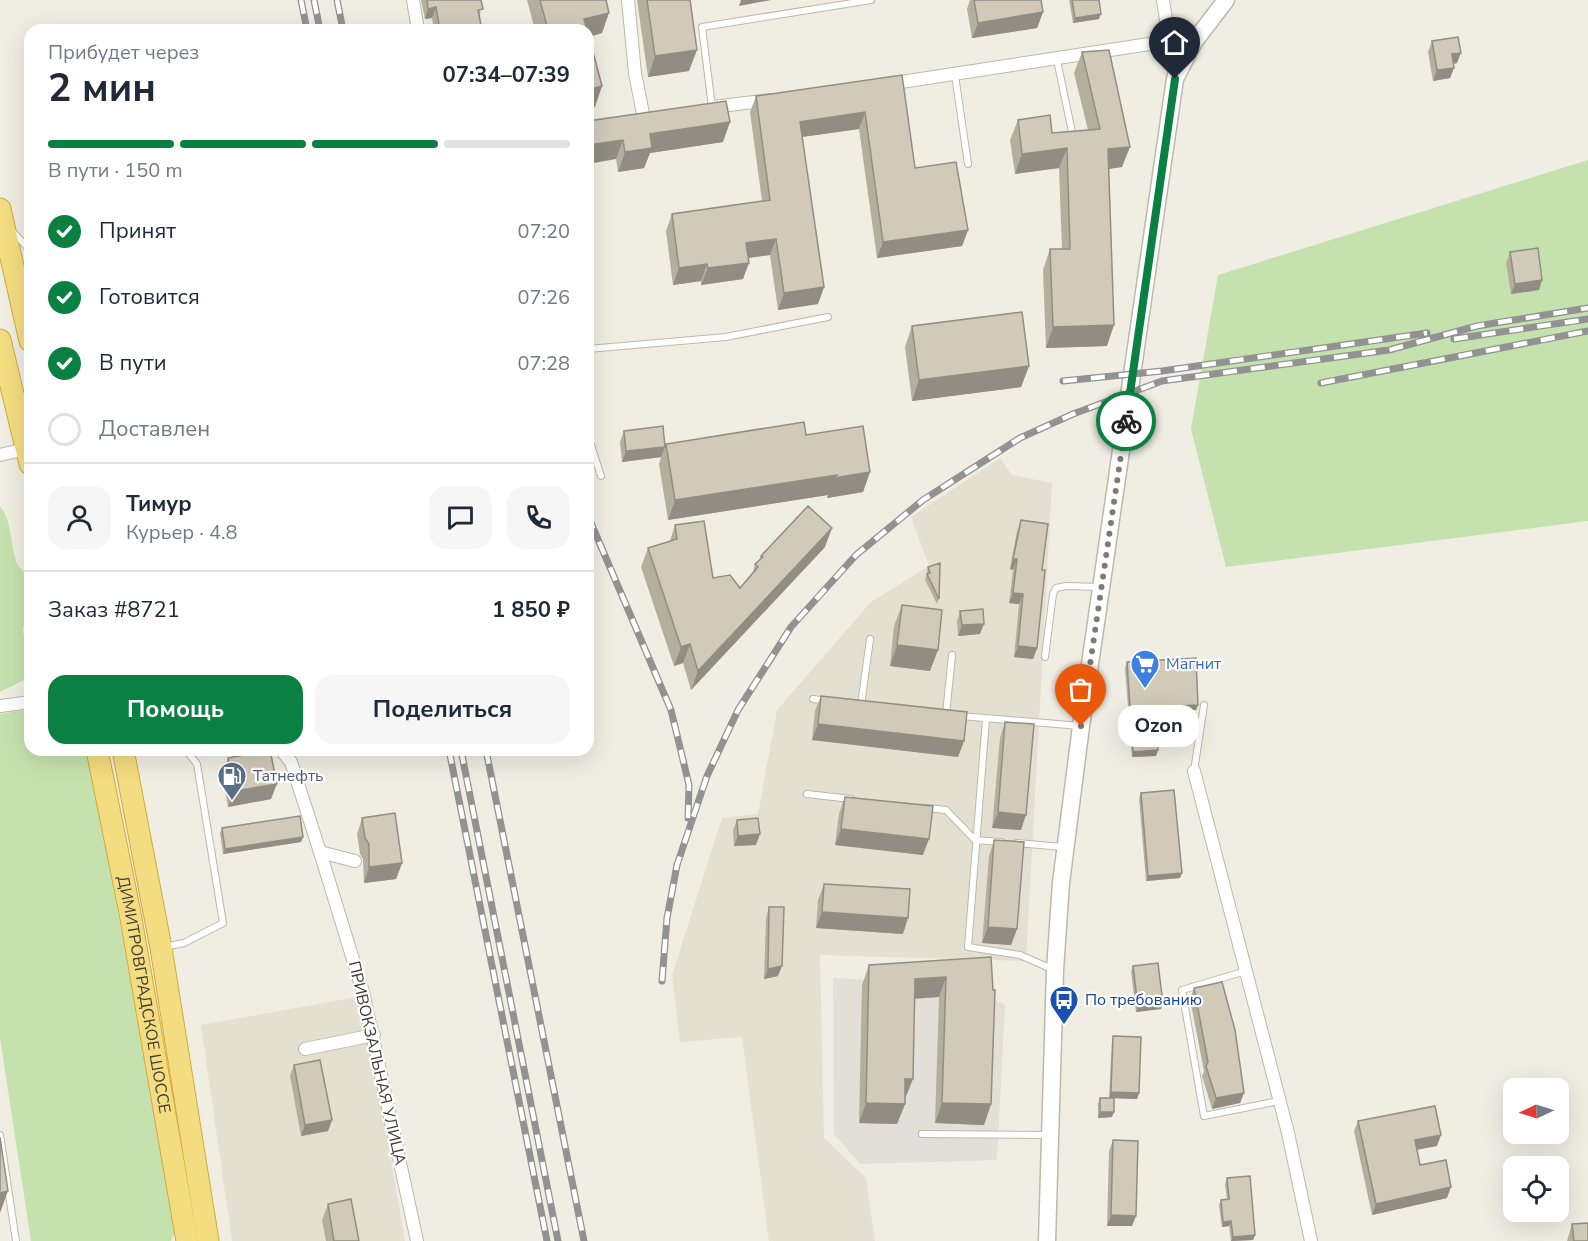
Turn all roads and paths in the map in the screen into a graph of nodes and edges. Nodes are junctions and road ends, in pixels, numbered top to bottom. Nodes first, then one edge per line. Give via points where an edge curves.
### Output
1 (413, 0) edge
2 (627, 0) edge
3 (871, 0) edge
4 (1163, 0) edge
5 (1226, 0) edge
6 (417, 24) edge
7 (1169, 41) junction
8 (1058, 60) junction
9 (955, 75) junction
10 (1175, 79) junction
11 (874, 86) edge
12 (782, 98) edge
13 (707, 108) joint
14 (644, 118) edge
15 (1073, 138) edge
16 (968, 164) dead end
17 (1, 215) edge
18 (24, 243) edge
19 (24, 315) edge
20 (828, 317) dead end
21 (0, 340) edge
22 (594, 348) edge
23 (24, 440) edge
24 (594, 454) edge
25 (0, 455) edge
26 (24, 457) edge
27 (601, 476) dead end
28 (1102, 587) junction
29 (870, 639) dead end
30 (952, 655) dead end
31 (1045, 657) dead end
32 (813, 699) dead end
33 (832, 701) edge
34 (24, 703) edge
35 (852, 704) edge
36 (861, 705) junction
37 (1204, 705) dead end
38 (0, 706) edge
39 (872, 706) edge
40 (936, 713) edge
41 (946, 714) junction
42 (987, 719) junction
43 (1081, 726) junction
44 (98, 756) edge
45 (124, 756) edge
46 (191, 756) edge
47 (286, 756) edge
48 (1194, 771) joint
49 (807, 794) dead end
50 (865, 801) edge
51 (922, 808) edge
52 (975, 840) junction
53 (1067, 848) junction
54 (320, 852) junction
55 (355, 861) dead end
56 (161, 948) junction
57 (1055, 970) junction
58 (1245, 971) junction
59 (374, 1035) junction
60 (305, 1050) dead end
61 (1279, 1101) junction
62 (921, 1134) dead end
63 (0, 1135) edge
64 (1050, 1135) junction
65 (16, 1241) edge
66 (187, 1241) edge
67 (208, 1241) edge
68 (417, 1241) edge
69 (1047, 1241) edge
70 (1311, 1241) edge

1 - 6 street
2 - 14 street via 634,73
3 - 13 lane via 702,27
4 - 7 street
5 - 10 street via 1194,42
7 - 8 street
7 - 10 street
8 - 9 street
8 - 15 lane
9 - 11 street
9 - 16 lane
10 - 28 street
12 - 13 street
17 - 18 lane
17 - 19 highway
20 - 22 lane via 726,337
21 - 23 highway
24 - 27 lane
25 - 26 street
28 - 31 lane via 1056,588
28 - 43 street
29 - 36 lane
30 - 41 lane
32 - 33 lane
34 - 38 street
35 - 36 lane
36 - 39 lane
37 - 48 lane
40 - 41 lane
41 - 42 lane
42 - 43 lane
42 - 52 lane
43 - 53 street
44 - 66 highway, ДИМИТРОВГРАДСКОЕ ШОССЕ
45 - 56 highway, ДИМИТРОВГРАДСКОЕ ШОССЕ
46 - 56 lane via 197,764 223,923 184,943
47 - 54 street, ПРИВОКЗАЛЬНАЯ УЛИЦА
48 - 58 street
49 - 50 lane
51 - 52 lane via 946,810
52 - 53 lane
52 - 57 lane via 968,947 1020,955
53 - 57 street
54 - 55 street
54 - 59 street, ПРИВОКЗАЛЬНАЯ УЛИЦА
56 - 67 highway, ДИМИТРОВГРАДСКОЕ ШОССЕ
57 - 64 street
58 - 61 street
58 - 61 lane via 1182,990 1204,1116
59 - 60 street
59 - 68 street, ПРИВОКЗАЛЬНАЯ УЛИЦА
61 - 70 street
62 - 64 lane
63 - 65 lane
64 - 69 street

